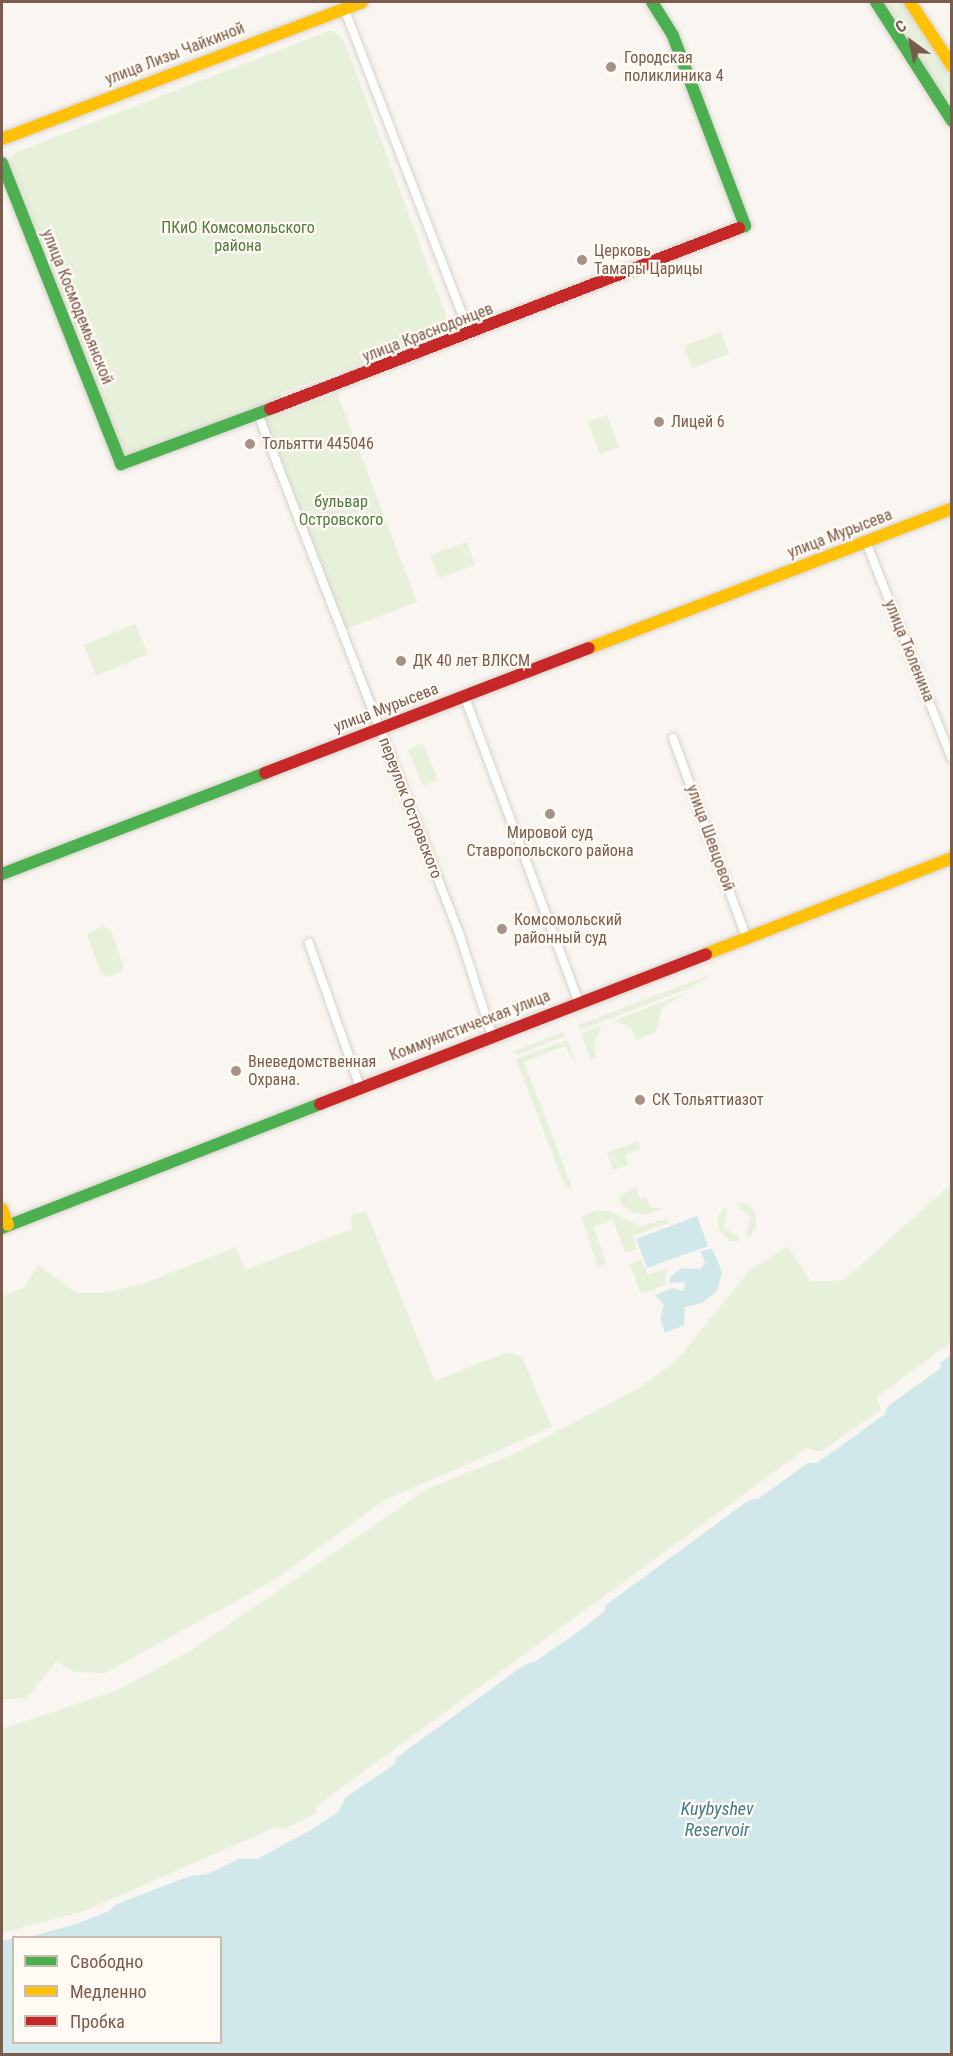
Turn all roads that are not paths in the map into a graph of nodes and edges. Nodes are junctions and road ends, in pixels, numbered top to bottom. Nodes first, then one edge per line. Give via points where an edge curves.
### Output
1 (362, 2) edge
2 (652, 2) edge
3 (876, 2) edge
4 (910, 2) edge
5 (344, 8) junction
6 (951, 66) edge
7 (951, 121) edge
8 (2, 139) edge
9 (2, 163) edge
10 (470, 335) junction
11 (258, 414) junction
12 (121, 464) joint
13 (951, 509) edge
14 (866, 542) junction
15 (464, 695) junction
16 (379, 728) junction
17 (673, 738) dead end
18 (951, 759) edge
19 (951, 858) edge
20 (2, 874) edge
21 (747, 939) junction
22 (309, 943) dead end
23 (579, 1002) junction
24 (492, 1035) junction
25 (360, 1087) junction
26 (2, 1209) edge
27 (5, 1226) edge

1 - 5 street, улица Лизы Чайкиной
2 - 10 street, улица Краснодонцев via 673,36 745,226
3 - 7 street
4 - 6 street
5 - 8 street, улица Лизы Чайкиной
5 - 10 street
9 - 12 street, улица Космодемьянской
10 - 11 street, улица Краснодонцев
11 - 12 street, улица Краснодонцев
11 - 16 street, переулок Островского
13 - 14 street, улица Мурысева
14 - 15 street, улица Мурысева
14 - 18 street, улица Тюленина
15 - 16 street, улица Мурысева
15 - 23 street
16 - 20 street, улица Мурысева
16 - 24 street, переулок Островского via 459,933
17 - 21 street, улица Шевцовой
19 - 21 street, Коммунистическая улица
21 - 23 street, Коммунистическая улица
22 - 25 street
23 - 24 street, Коммунистическая улица
24 - 25 street, Коммунистическая улица
25 - 27 street, Коммунистическая улица
26 - 27 street

